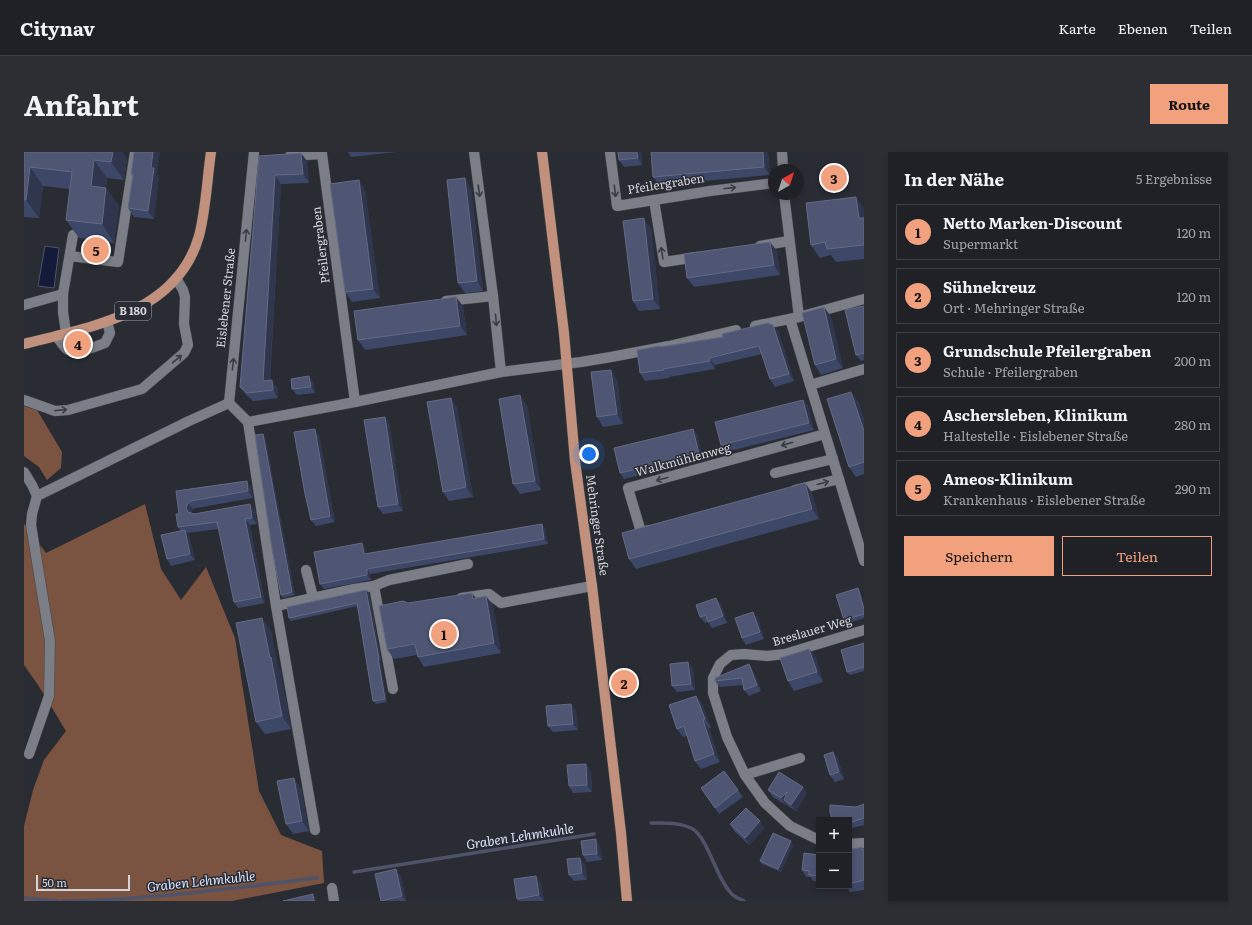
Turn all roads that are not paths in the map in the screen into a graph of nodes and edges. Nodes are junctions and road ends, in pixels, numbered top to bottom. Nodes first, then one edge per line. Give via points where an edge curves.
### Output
1 (134, 152) edge
2 (211, 152) edge
3 (474, 152) edge
4 (542, 152) edge
5 (610, 152) edge
6 (782, 152) edge
7 (323, 153) edge
8 (256, 156) edge
9 (284, 156) edge
10 (783, 164) edge
11 (768, 184) edge
12 (654, 200) junction
13 (785, 200) edge
14 (73, 235) edge
15 (789, 241) junction
16 (750, 248) edge
17 (70, 256) junction
18 (703, 256) edge
19 (176, 278) junction
20 (63, 294) junction
21 (493, 296) junction
22 (864, 299) edge
23 (439, 302) edge
24 (24, 305) edge
25 (794, 318) junction
26 (107, 321) junction
27 (66, 333) junction
28 (56, 336) junction
29 (24, 344) edge
30 (567, 363) junction
31 (864, 369) edge
32 (501, 372) junction
33 (810, 385) junction
34 (24, 400) edge
35 (355, 402) junction
36 (229, 403) junction
37 (248, 422) junction
38 (825, 434) junction
39 (832, 459) junction
40 (24, 472) edge
41 (775, 473) dead end
42 (839, 479) junction
43 (787, 493) edge
44 (36, 496) junction
45 (656, 528) edge
46 (864, 561) edge
47 (468, 564) dead end
48 (306, 570) dead end
49 (374, 586) junction
50 (592, 586) junction
51 (313, 597) junction
52 (452, 600) edge
53 (276, 606) junction
54 (864, 630) edge
55 (393, 689) dead end
56 (29, 754) dead end
57 (800, 758) dead end
58 (744, 775) junction
59 (315, 830) dead end
60 (816, 839) edge
61 (864, 843) edge
62 (852, 844) edge
63 (332, 888) dead end
64 (334, 901) edge
65 (628, 901) edge

1 - 17 street via 118,262
2 - 19 main road, B 180 via 198,238
3 -> 21 street
4 - 30 main road, Mehringer Straße
5 -> 12 street, Pfeilergraben via 617,206
6 - 10 street
7 - 9 street, Pfeilergraben
7 - 35 street, Pfeilergraben via 346,314
36 -> 8 street, Eislebener Straße
12 -> 11 street, Pfeilergraben
18 -> 12 street via 664,262
13 - 15 street
14 - 17 street
15 - 16 street
15 - 25 street
17 - 20 street
19 - 26 main road, B 180 via 168,288 146,304
34 -> 19 street via 55,411 68,410 142,389 184,353 188,345 184,324 185,297
20 - 24 street
20 - 27 street
21 - 23 street
21 -> 32 street
22 - 25 street
25 - 30 street via 669,346
25 - 33 street
26 - 27 main road, B 180
26 - 28 street via 110,333 104,342 91,348 74,352 68,350
27 - 28 main road, B 180
28 - 29 main road, B 180
30 - 32 street
30 - 50 main road, Mehringer Straße via 575,460
31 - 33 street
32 - 35 street
33 - 38 street
35 - 37 street
36 - 37 street
36 - 44 street
37 - 53 street via 256,503
38 - 39 street
38 -> 45 street, Walkmühlenweg via 628,488 641,532
39 - 41 street
39 - 42 street
40 - 44 street
43 -> 42 street
42 - 46 street
44 - 56 street via 32,514 33,539 50,641 48,696
47 - 49 street via 389,580
48 - 51 street
49 - 51 street
49 - 55 street
50 - 52 street via 501,603 489,594
50 - 65 main road, Mehringer Straße
51 - 53 street
53 - 59 street
54 - 58 street, Breslauer Weg via 785,654 731,656 720,664 713,678 712,693 727,737
57 - 58 street
58 - 60 street, Breslauer Weg via 765,803 790,826
61 - 62 street
63 - 64 street

